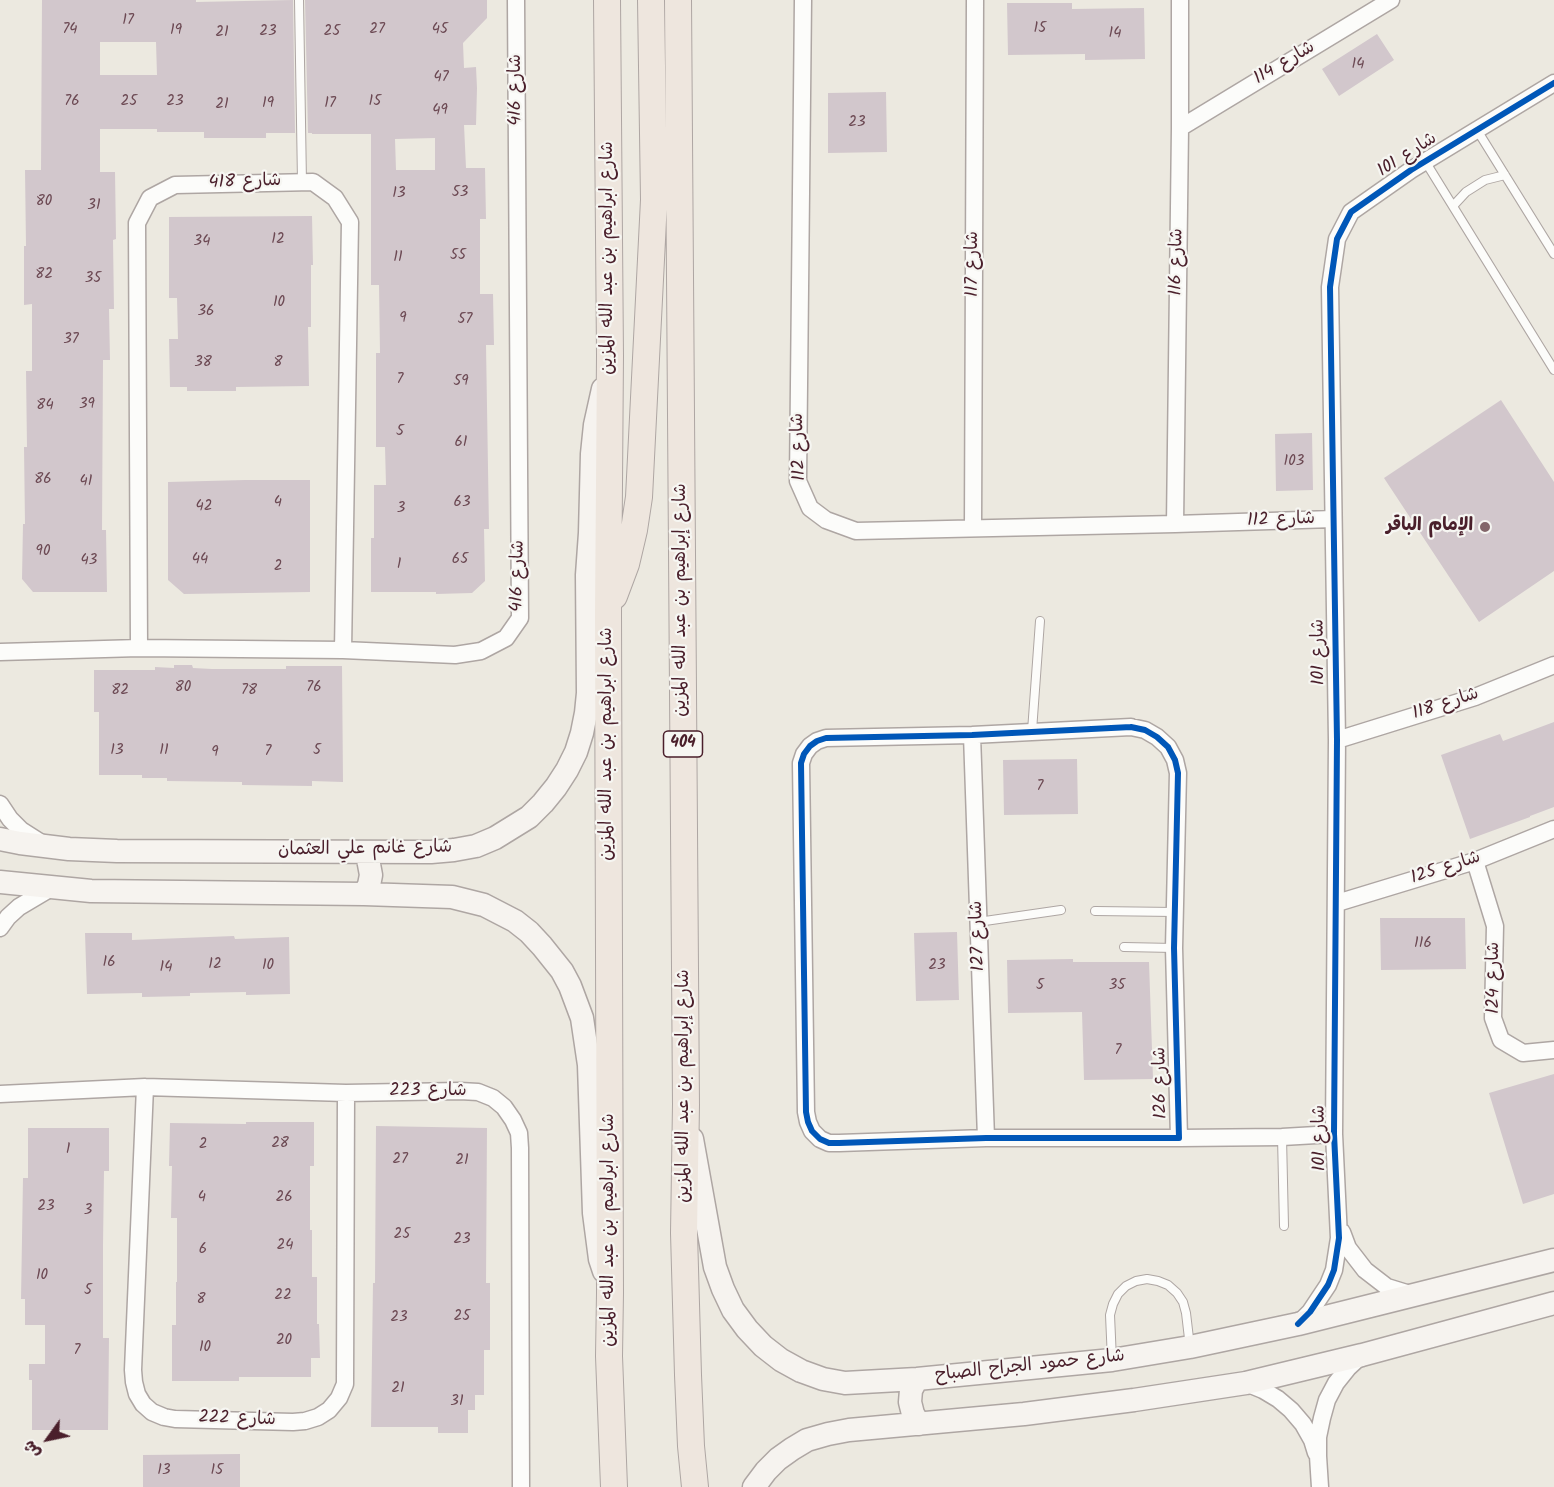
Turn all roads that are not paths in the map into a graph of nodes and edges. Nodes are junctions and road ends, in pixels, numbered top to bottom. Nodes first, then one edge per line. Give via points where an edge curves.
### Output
1 (299, 0) edge
2 (516, 0) edge
3 (607, 0) edge
4 (651, 0) edge
5 (678, 0) edge
6 (803, 0) edge
7 (975, 0) edge
8 (1180, 0) edge
9 (1391, 0) edge
10 (1554, 83) edge
11 (1180, 128) junction
12 (1477, 130) junction
13 (1425, 162) junction
14 (1505, 175) junction
15 (302, 182) junction
16 (1453, 206) junction
17 (1554, 254) edge
18 (610, 355) junction
19 (1554, 370) edge
20 (1333, 519) junction
21 (1175, 524) junction
22 (973, 527) junction
23 (608, 613) junction
24 (1040, 621) dead end
25 (139, 648) junction
26 (343, 650) junction
27 (0, 652) edge
28 (1554, 665) edge
29 (1032, 731) junction
30 (972, 735) junction
31 (1336, 740) junction
32 (0, 804) edge
33 (1554, 829) edge
34 (0, 839) edge
35 (46, 846) junction
36 (363, 852) junction
37 (1475, 861) junction
38 (0, 882) edge
39 (51, 888) junction
40 (364, 894) junction
41 (1336, 903) junction
42 (1061, 910) dead end
43 (1095, 911) dead end
44 (1175, 912) junction
45 (978, 922) junction
46 (0, 928) edge
47 (1124, 947) dead end
48 (1174, 948) junction
49 (1554, 1050) edge
50 (145, 1087) junction
51 (346, 1093) junction
52 (0, 1094) edge
53 (686, 1104) junction
54 (1334, 1134) junction
55 (1282, 1137) junction
56 (986, 1138) junction
57 (1179, 1138) junction
58 (1339, 1222) junction
59 (1284, 1226) dead end
60 (1554, 1260) edge
61 (610, 1293) junction
62 (1414, 1296) junction
63 (1554, 1303) edge
64 (1298, 1324) junction
65 (1190, 1347) junction
66 (1362, 1354) junction
67 (1112, 1360) junction
68 (917, 1379) junction
69 (1246, 1383) junction
70 (919, 1424) junction
71 (1318, 1456) junction
72 (521, 1487) edge
73 (614, 1487) edge
74 (695, 1487) edge
75 (754, 1487) edge
76 (1320, 1487) edge

1 - 15 lane
2 - 26 street, شارع 416 via 520,618 506,638 482,651 455,655
3 - 18 main road, شارع ابراهيم بن عبد الله المزين
4 - 23 main road via 654,200 639,497 626,564
5 - 53 main road, شارع إبراهيم بن عبد الله المزين / 404
6 - 22 street, شارع 112 via 798,481 810,508 826,520 856,531
7 - 22 street, شارع 117
8 - 11 street, شارع 116
9 - 11 street, شارع 114
10 - 12 street, شارع 101
11 - 21 street, شارع 116
12 - 13 street, شارع 101
12 - 14 lane
13 - 16 lane
13 - 20 street, شارع 101 via 1352,212 1337,239 1330,287
14 - 16 lane via 1485,180
14 - 17 lane
15 - 25 street, شارع 418 via 175,185 150,198 137,223
15 - 26 street, شارع 418 via 313,182 335,198 350,222
16 - 19 lane
18 - 23 main road, شارع ابراهيم بن عبد الله المزين
18 - 36 street, شارع غانم علي العثمان via 592,454 588,693 576,752 543,803 529,817 486,842 431,852
20 - 21 street, شارع 112
20 - 31 street, شارع 101
21 - 22 street, شارع 112
23 - 61 main road, شارع ابراهيم بن عبد الله المزين
24 - 29 lane
25 - 26 street, شارع 416
25 - 27 street, شارع 416
28 - 31 street, شارع 118 via 1475,697
29 - 30 street, شارع 126
29 - 44 street, شارع 126 via 1131,727 1145,730 1168,747 1178,773
30 - 45 street, شارع 127
30 - 56 street, شارع 126 via 826,738 804,754 801,763 806,1112 812,1131 829,1143
31 - 41 street, شارع 101
32 - 35 street via 21,830
33 - 37 street, شارع 125
34 - 35 street, شارع غانم علي العثمان
35 - 36 street, شارع غانم علي العثمان via 117,851
36 - 40 street via 371,875
37 - 41 street, شارع 125
37 - 49 street, شارع 124 via 1495,926 1493,1018 1501,1040 1523,1053
38 - 39 street
39 - 40 street
39 - 46 street via 19,907
40 - 61 street via 452,897 484,905 529,932 562,971 577,1001 587,1046 595,1222
41 - 54 street, شارع 101
42 - 45 lane
43 - 44 lane
44 - 48 street, شارع 126
45 - 56 street, شارع 127
47 - 48 lane
48 - 57 street, شارع 126
50 - 51 street, شارع 223
50 - 51 street, شارع 222 via 134,1382 143,1404 152,1412 175,1419 305,1421 329,1410 339,1398 345,1384
50 - 52 street, شارع 223
51 - 72 street, شارع 223 via 478,1092 504,1107 519,1133
53 - 68 street, شارع حمود الجراح الصباح via 716,1267 733,1310 747,1329 781,1360 823,1379 845,1383
53 - 74 main road, شارع إبراهيم بن عبد الله المزين / 404 via 685,1304
54 - 55 street, شارع 126
54 - 58 street, شارع 101
55 - 57 street, شارع 126
55 - 59 lane
56 - 57 street, شارع 126
58 - 62 street, شارع 101 via 1348,1248 1365,1270 1387,1287
58 - 64 street, شارع 101 via 1338,1255 1328,1285
60 - 62 street, شارع حمود الجراح الصباح
61 - 73 main road, شارع ابراهيم بن عبد الله المزين
62 - 64 street, شارع حمود الجراح الصباح
63 - 66 street
64 - 65 street, شارع حمود الجراح الصباح
65 - 67 street, شارع حمود الجراح الصباح
65 - 67 lane via 1183,1302 1168,1285 1147,1279 1126,1286 1113,1304
66 - 69 street
66 - 71 street via 1336,1383 1327,1400 1318,1437
67 - 68 street, شارع حمود الجراح الصباح
68 - 70 street via 910,1402
69 - 70 street via 1035,1413
69 - 71 street via 1263,1389 1291,1410 1303,1424
70 - 75 street via 849,1430 807,1440 778,1459
71 - 76 street

